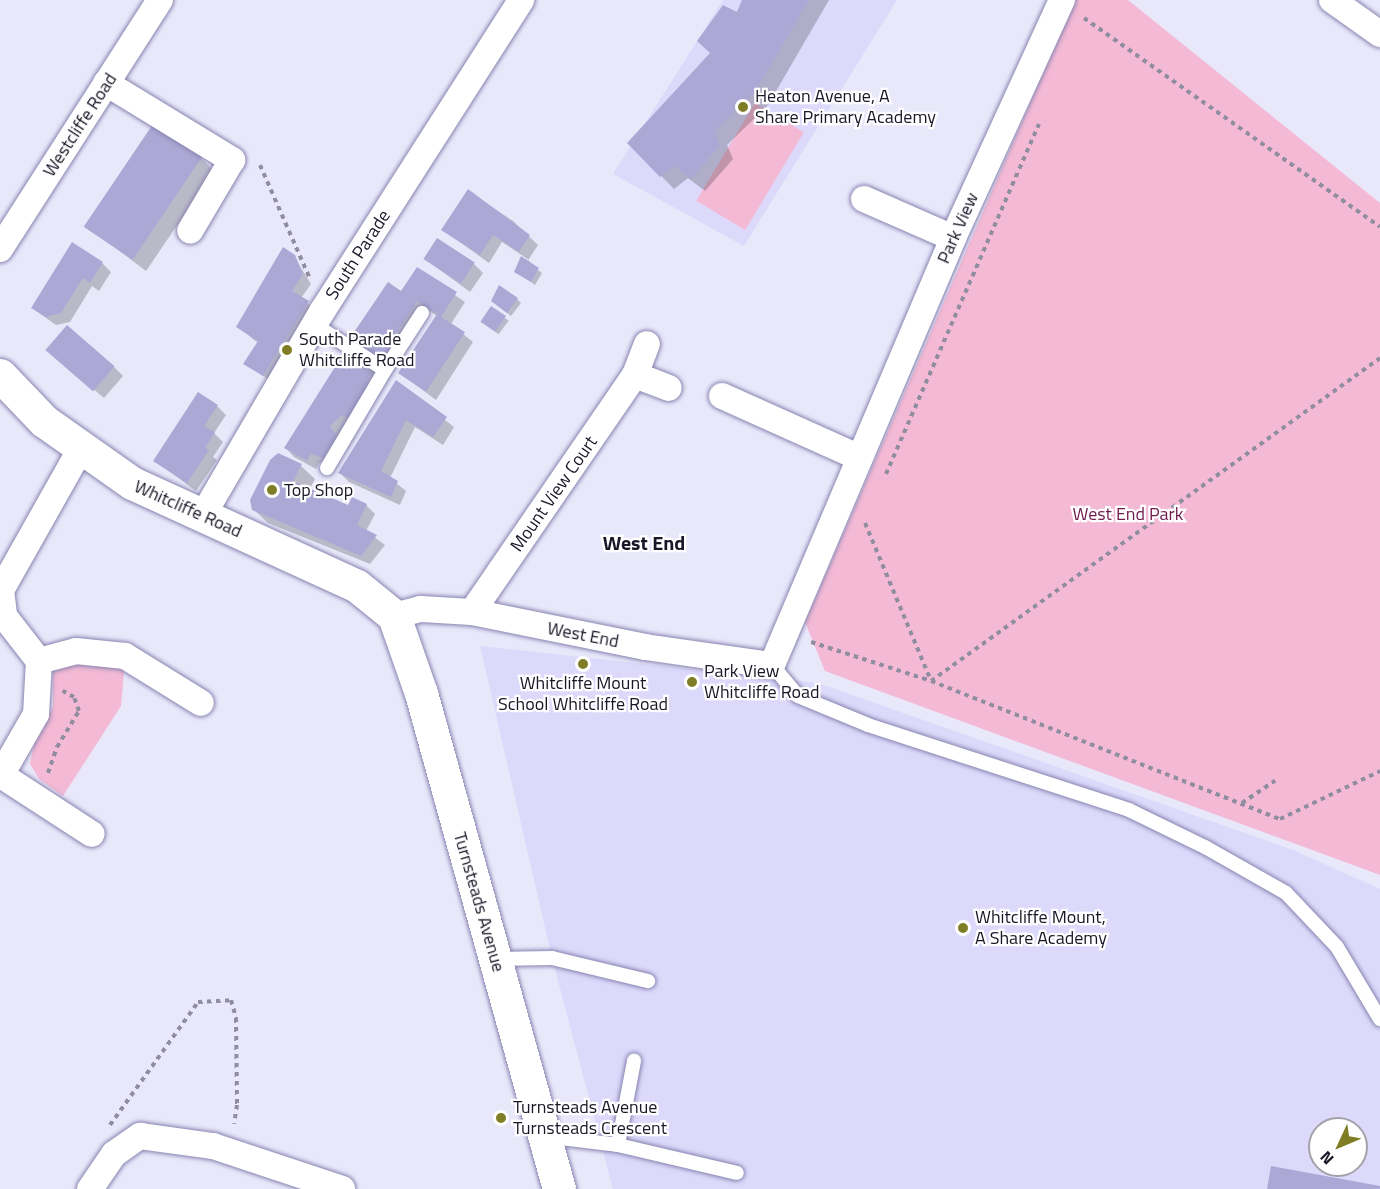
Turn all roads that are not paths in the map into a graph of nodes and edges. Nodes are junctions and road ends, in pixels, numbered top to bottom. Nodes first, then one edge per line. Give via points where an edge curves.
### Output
1 (160, 0) edge
2 (521, 0) edge
3 (1332, 0) edge
4 (1061, 1) edge
5 (1380, 34) edge
6 (106, 82) junction
7 (864, 199) dead end
8 (190, 231) dead end
9 (953, 237) junction
10 (0, 249) edge
11 (422, 313) dead end
12 (315, 325) junction
13 (647, 344) dead end
14 (385, 370) junction
15 (0, 375) edge
16 (635, 375) junction
17 (669, 388) dead end
18 (722, 396) dead end
19 (80, 450) junction
20 (860, 458) junction
21 (327, 468) dead end
22 (203, 514) junction
23 (472, 612) junction
24 (394, 616) junction
25 (39, 661) junction
26 (772, 665) junction
27 (201, 704) dead end
28 (0, 775) edge
29 (92, 834) dead end
30 (495, 959) junction
31 (648, 981) dead end
32 (1380, 1019) edge
33 (634, 1061) dead end
34 (544, 1136) junction
35 (618, 1145) junction
36 (737, 1173) dead end
37 (90, 1189) edge
38 (342, 1189) edge
39 (559, 1189) edge

1 - 6 street, Westcliffe Road
2 - 12 street, South Parade
3 - 5 street
4 - 9 street, Park View
6 - 8 street via 232,160
6 - 10 street, Westcliffe Road
7 - 9 street
9 - 20 street, Park View
11 - 14 lane
12 - 14 lane
12 - 22 street, South Parade
13 - 16 street, Mount View Court
14 - 21 lane
15 - 19 main road, Whitcliffe Road via 44,421
16 - 17 street
16 - 23 street, Mount View Court
18 - 20 street
19 - 22 main road, Whitcliffe Road via 132,483
19 - 25 street via 1,590 4,616
20 - 26 street, Park View
22 - 24 main road, Whitcliffe Road via 357,586
23 - 24 street, West End via 422,609
23 - 26 street, West End via 645,647
24 - 30 main road, Turnsteads Avenue via 421,693
25 - 27 street via 76,651 125,656
25 - 28 street via 36,714
26 - 32 lane via 798,696 868,725 1130,810 1276,887 1336,947
28 - 29 street
30 - 31 lane via 552,958
30 - 34 main road, Turnsteads Avenue
33 - 35 lane
34 - 35 lane
34 - 39 main road, Turnsteads Avenue
35 - 36 lane
37 - 38 street via 114,1154 141,1136 228,1151

